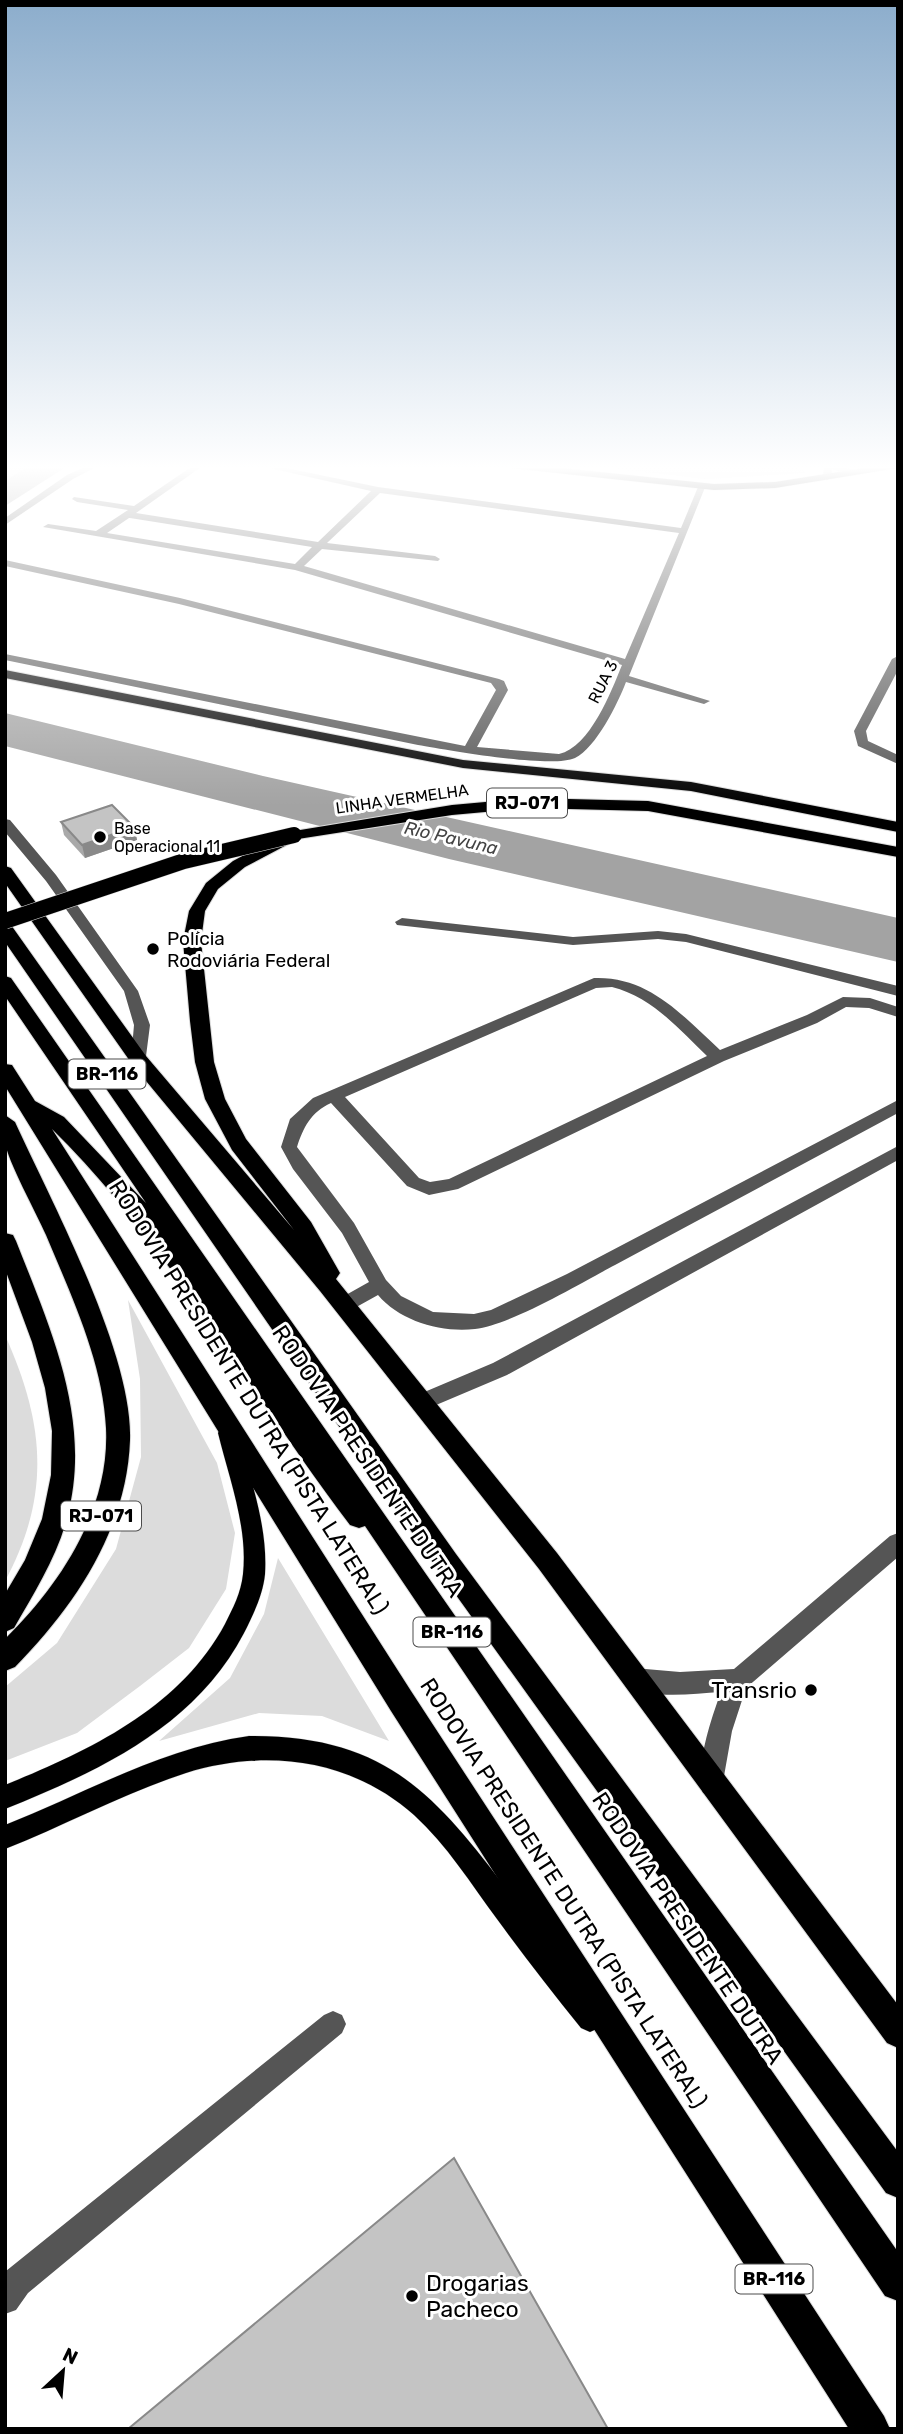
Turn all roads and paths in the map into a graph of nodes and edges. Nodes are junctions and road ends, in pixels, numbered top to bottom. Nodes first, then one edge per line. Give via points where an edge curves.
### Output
1 (77, 579) edge
2 (337, 579) edge
3 (663, 579) edge
4 (5, 657) edge
5 (898, 659) edge
6 (630, 664) junction
7 (5, 674) edge
8 (624, 678) junction
9 (704, 701) dead end
10 (469, 750) junction
11 (898, 760) edge
12 (719, 817) junction
13 (5, 823) edge
14 (898, 827) edge
15 (294, 835) junction
16 (898, 838) edge
17 (898, 852) edge
18 (5, 871) edge
19 (5, 920) edge
20 (402, 922) dead end
21 (5, 929) edge
22 (5, 982) edge
23 (898, 990) edge
24 (898, 1012) edge
25 (718, 1058) junction
26 (139, 1060) junction
27 (5, 1070) edge
28 (334, 1096) junction
29 (26, 1104) junction
30 (898, 1106) edge
31 (5, 1122) edge
32 (898, 1152) edge
33 (5, 1241) edge
34 (380, 1285) junction
35 (336, 1295) junction
36 (422, 1402) junction
37 (224, 1418) junction
38 (898, 1543) edge
39 (413, 1576) junction
40 (5, 1619) edge
41 (5, 1658) edge
42 (634, 1679) junction
43 (738, 1680) junction
44 (712, 1784) junction
45 (5, 1797) edge
46 (5, 1837) edge
47 (333, 2024) dead end
48 (898, 2032) edge
49 (676, 2129) junction
50 (898, 2181) edge
51 (898, 2283) edge
52 (5, 2299) edge
53 (871, 2429) edge

1 - 10 street via 500,683 502,690
2 - 6 street
3 - 6 street, RUA 3
4 - 10 street
5 - 11 street via 860,731 862,743
6 - 8 street, RUA 3
7 - 14 highway via 487,768 662,783
8 - 9 street
8 - 10 street, RUA 3 via 578,751 559,758
12 - 15 highway, LINHA VERMELHA / RJ-071 via 610,803 530,803 405,816
12 - 16 highway
12 - 17 highway, LINHA VERMELHA / RJ-071
13 - 26 street via 51,878 131,991 142,1025
15 - 19 highway, LINHA VERMELHA / RJ-071, bridge via 166,865
15 - 35 highway, RJ-071, bridge via 212,886 197,911 192,941 204,1053 215,1099 324,1260
18 - 26 highway, BR-116
20 - 23 street via 573,941 658,935 686,938
21 - 50 highway, RODOVIA PRESIDENTE DUTRA / BR-116 via 447,1562
22 - 39 highway, RODOVIA PRESIDENTE DUTRA / BR-116
24 - 25 street via 870,1003 843,1002
25 - 28 street via 649,996 628,985 603,981
25 - 28 street via 452,1185 429,1189 414,1182
26 - 35 highway, BR-116
27 - 29 highway, RODOVIA PRESIDENTE DUTRA (PISTA LATERAL) / BR-116
28 - 34 street via 319,1102 296,1123 289,1147 348,1227
29 - 37 highway, RODOVIA PRESIDENTE DUTRA (PISTA LATERAL) / BR-116
29 - 39 highway via 57,1122 145,1215 345,1503
30 - 34 street via 495,1317 474,1322 431,1319 394,1301
31 - 41 highway, RJ-071 via 84,1296 114,1395 118,1441 112,1486 74,1576
32 - 36 street via 500,1369
33 - 40 highway via 60,1393 66,1447 64,1484 50,1535 27,1587
34 - 35 street
35 - 36 highway, BR-116
36 - 42 highway, BR-116
37 - 45 main road via 253,1540 254,1566 251,1591 219,1658 199,1683 159,1717 116,1745
37 - 49 highway, RODOVIA PRESIDENTE DUTRA (PISTA LATERAL) / BR-116
38 - 43 street
39 - 51 highway, RODOVIA PRESIDENTE DUTRA / BR-116
42 - 43 street via 680,1684
42 - 44 highway, BR-116
43 - 44 street via 717,1740
44 - 48 highway, BR-116
46 - 49 main road via 212,1754 283,1747 360,1765 398,1786 447,1832
47 - 52 street via 17,2282
49 - 53 highway, RODOVIA PRESIDENTE DUTRA (PISTA LATERAL) / BR-116

